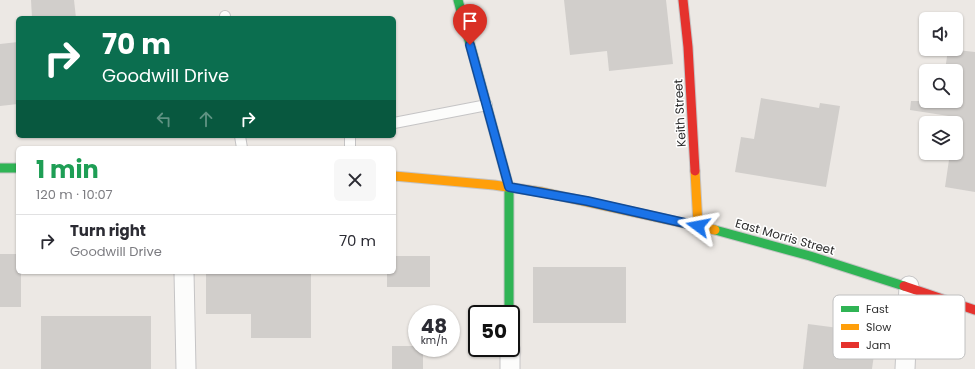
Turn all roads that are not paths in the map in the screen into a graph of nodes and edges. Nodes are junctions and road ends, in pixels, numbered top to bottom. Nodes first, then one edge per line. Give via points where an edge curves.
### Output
1 (458, 0) edge
2 (683, 0) edge
3 (486, 105) junction
4 (396, 123) edge
5 (0, 168) edge
6 (16, 168) edge
7 (396, 176) edge
8 (509, 187) junction
9 (698, 226) junction
10 (184, 274) edge
11 (909, 286) junction
12 (909, 295) edge
13 (934, 295) edge
14 (510, 305) edge
15 (965, 306) edge
16 (975, 310) edge
17 (510, 357) edge
18 (905, 359) edge
19 (186, 369) edge
20 (510, 369) edge
21 (905, 369) edge

1 - 3 main road
2 - 9 main road, Keith Street
3 - 4 lane
3 - 8 main road
5 - 6 main road
7 - 8 main road, East Morris Street
8 - 9 main road, East Morris Street via 587,201
8 - 14 main road
9 - 11 main road, East Morris Street
10 - 19 street
11 - 12 street
11 - 13 main road, East Morris Street
15 - 16 main road, East Morris Street
17 - 20 street
18 - 21 street

